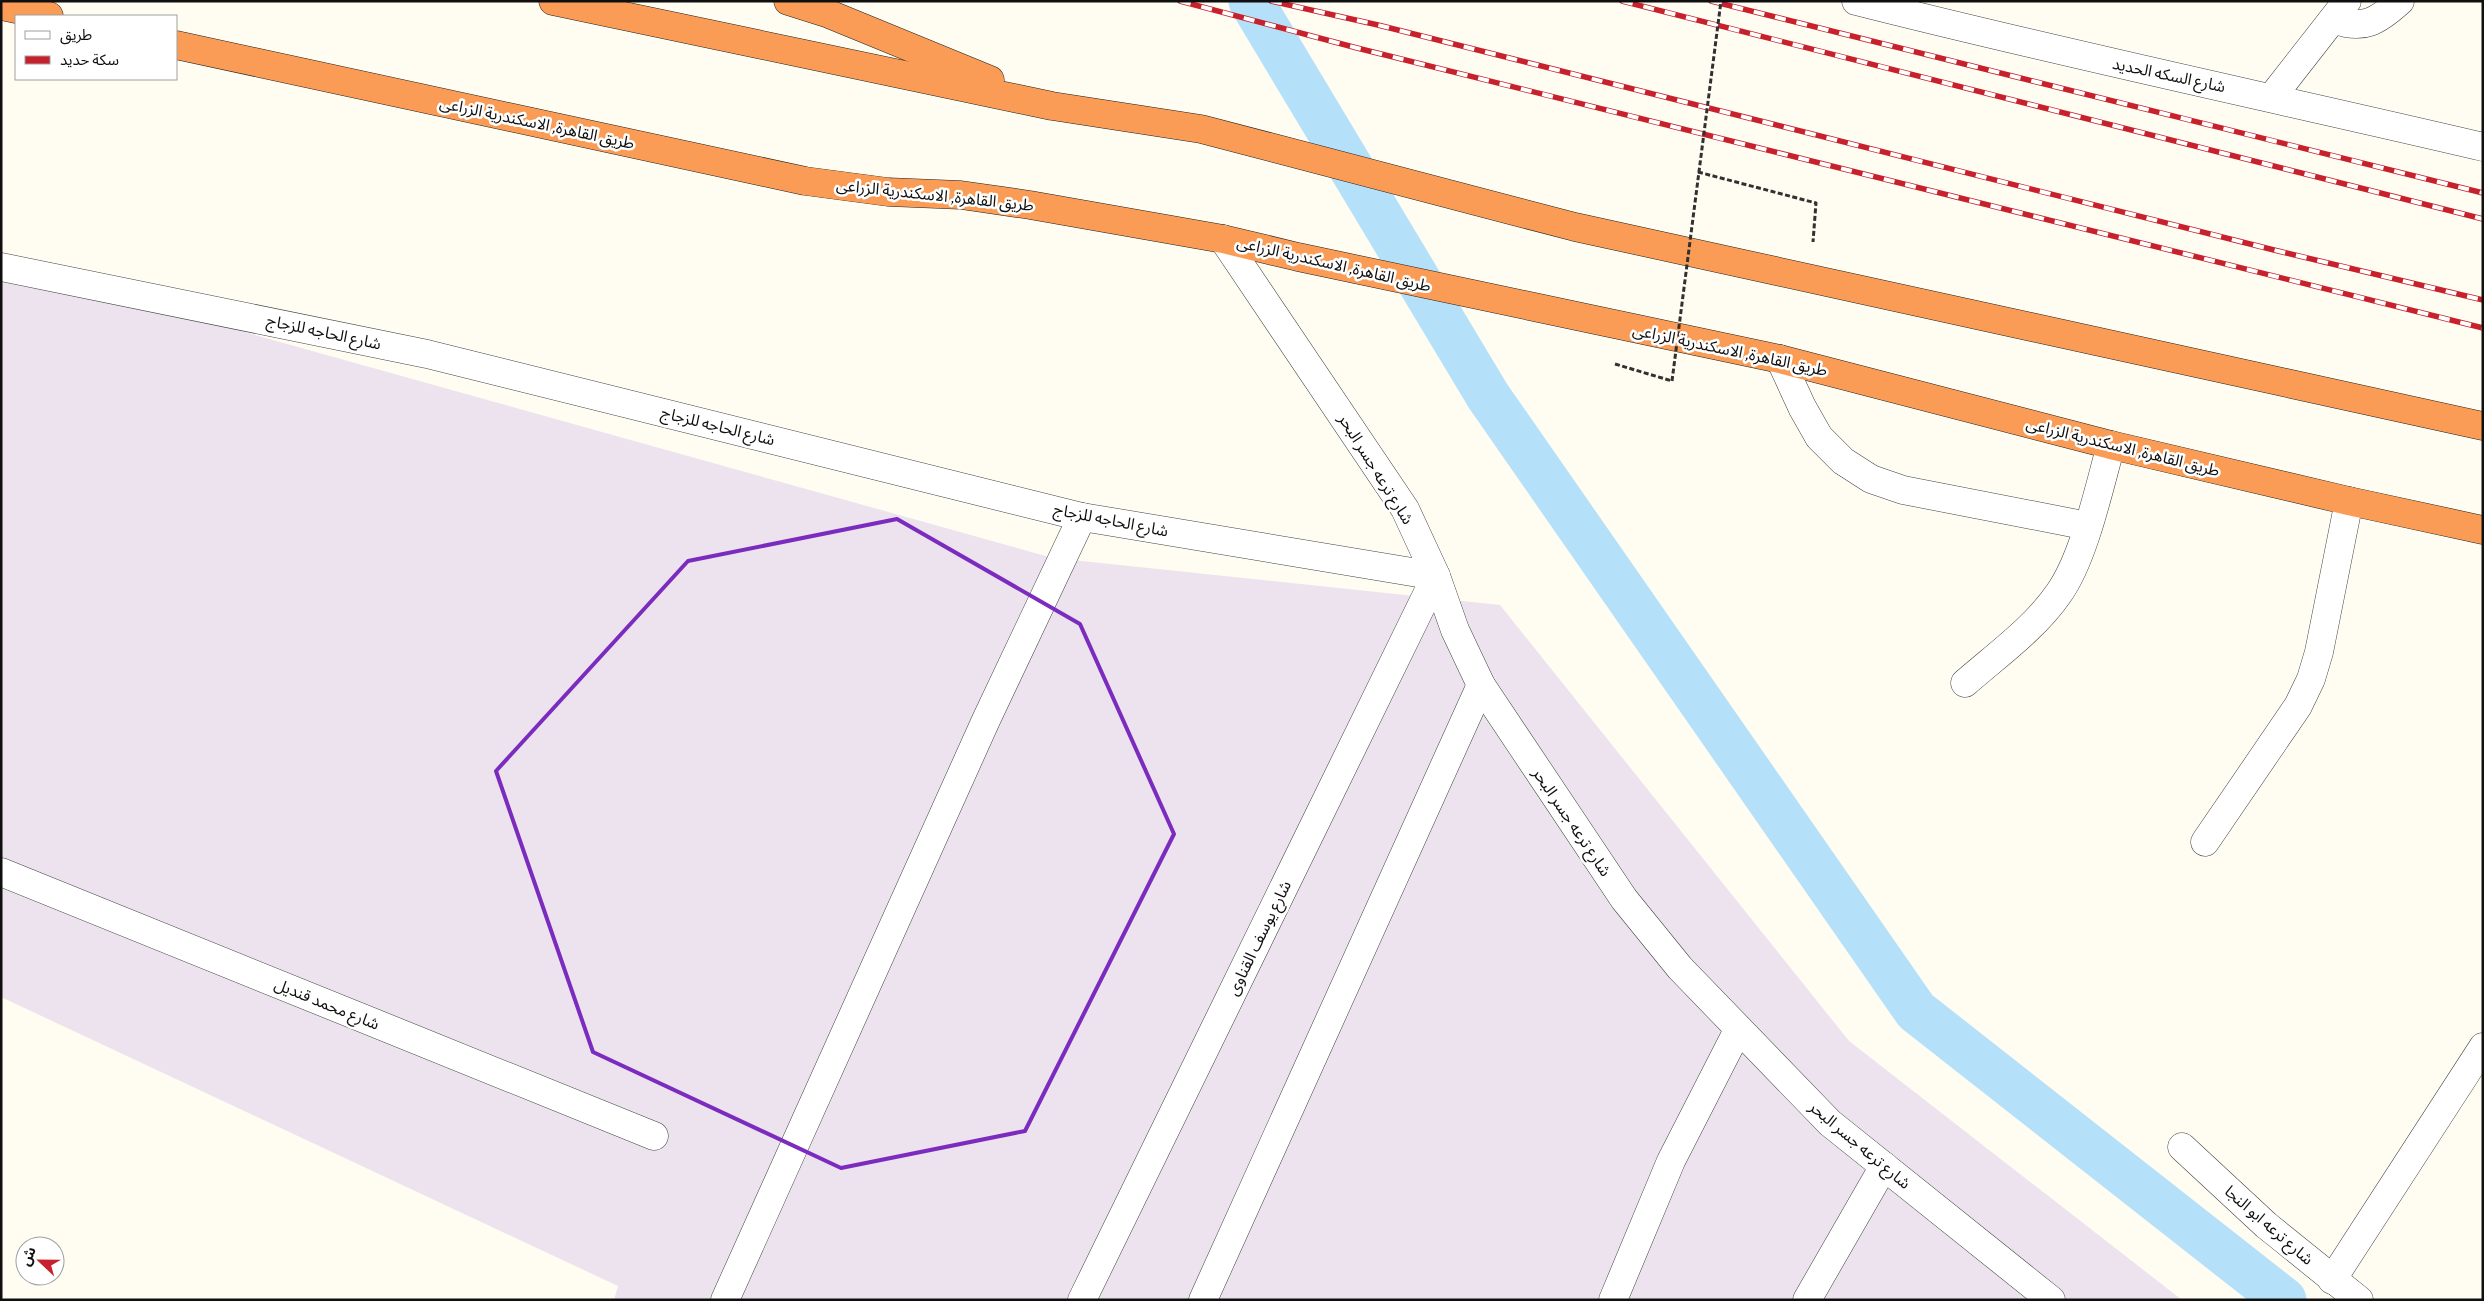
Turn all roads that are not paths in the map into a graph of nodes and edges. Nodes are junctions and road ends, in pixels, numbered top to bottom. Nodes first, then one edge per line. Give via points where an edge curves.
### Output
1 (553, 1) edge
2 (788, 1) edge
3 (1856, 1) edge
4 (2400, 1) edge
5 (1, 6) edge
6 (2340, 10) edge
7 (44, 15) edge
8 (178, 45) edge
9 (2272, 97) junction
10 (1052, 106) junction
11 (2483, 148) edge
12 (1223, 239) junction
13 (1, 267) edge
14 (1780, 359) junction
15 (2483, 426) edge
16 (2111, 446) junction
17 (2349, 501) junction
18 (1082, 517) junction
19 (2088, 526) junction
20 (2483, 530) edge
21 (1436, 576) junction
22 (1965, 683) dead end
23 (1481, 685) junction
24 (2205, 842) dead end
25 (1, 872) edge
26 (1738, 1030) junction
27 (2483, 1047) edge
28 (654, 1136) dead end
29 (2182, 1147) dead end
30 (1884, 1166) junction
31 (2332, 1280) junction
32 (725, 1300) edge
33 (1082, 1300) edge
34 (1203, 1300) edge
35 (1613, 1300) edge
36 (1807, 1300) edge
37 (2051, 1300) edge
38 (2360, 1300) edge

1 - 10 highway
2 - 10 highway via 829,14
3 - 9 street, شارع السكه الحديد via 2012,40
4 - 6 street via 2384,16 2359,25 2345,24
5 - 7 highway
6 - 9 street
8 - 12 highway, طريق القاهرة, الاسكندرية الزراعى via 805,181 1021,204
9 - 11 street, شارع السكه الحديد
10 - 15 highway via 1201,129 1574,227
12 - 14 highway, طريق القاهرة, الاسكندرية الزراعى via 1298,258
12 - 21 street, شارع ترعه جسر البحر via 1405,509
13 - 18 street, شارع الحاجه للزجاج via 427,354
14 - 16 highway, طريق القاهرة, الاسكندرية الزراعى
14 - 19 street via 1819,436 1843,461 1872,479 1904,490
16 - 17 highway, طريق القاهرة, الاسكندرية الزراعى
16 - 19 street
17 - 20 highway, طريق القاهرة, الاسكندرية الزراعى
17 - 24 street via 2320,652 2311,680 2298,706
18 - 21 street, شارع الحاجه للزجاج
18 - 32 street via 986,720
19 - 22 street via 2069,575 2049,607
21 - 23 street, شارع ترعه جسر البحر via 1455,630
21 - 33 street, شارع يوسف القناوى
23 - 26 street, شارع ترعه جسر البحر via 1624,899 1680,968
23 - 34 street
25 - 28 street, شارع محمد قنديل
26 - 30 street, شارع ترعه جسر البحر via 1830,1123
26 - 35 street via 1671,1161
27 - 31 street
29 - 31 street, شارع ترعه ابو النجا via 2266,1225
30 - 36 street
30 - 37 street, شارع ترعه جسر البحر
31 - 38 street, شارع ترعه ابو النجا

